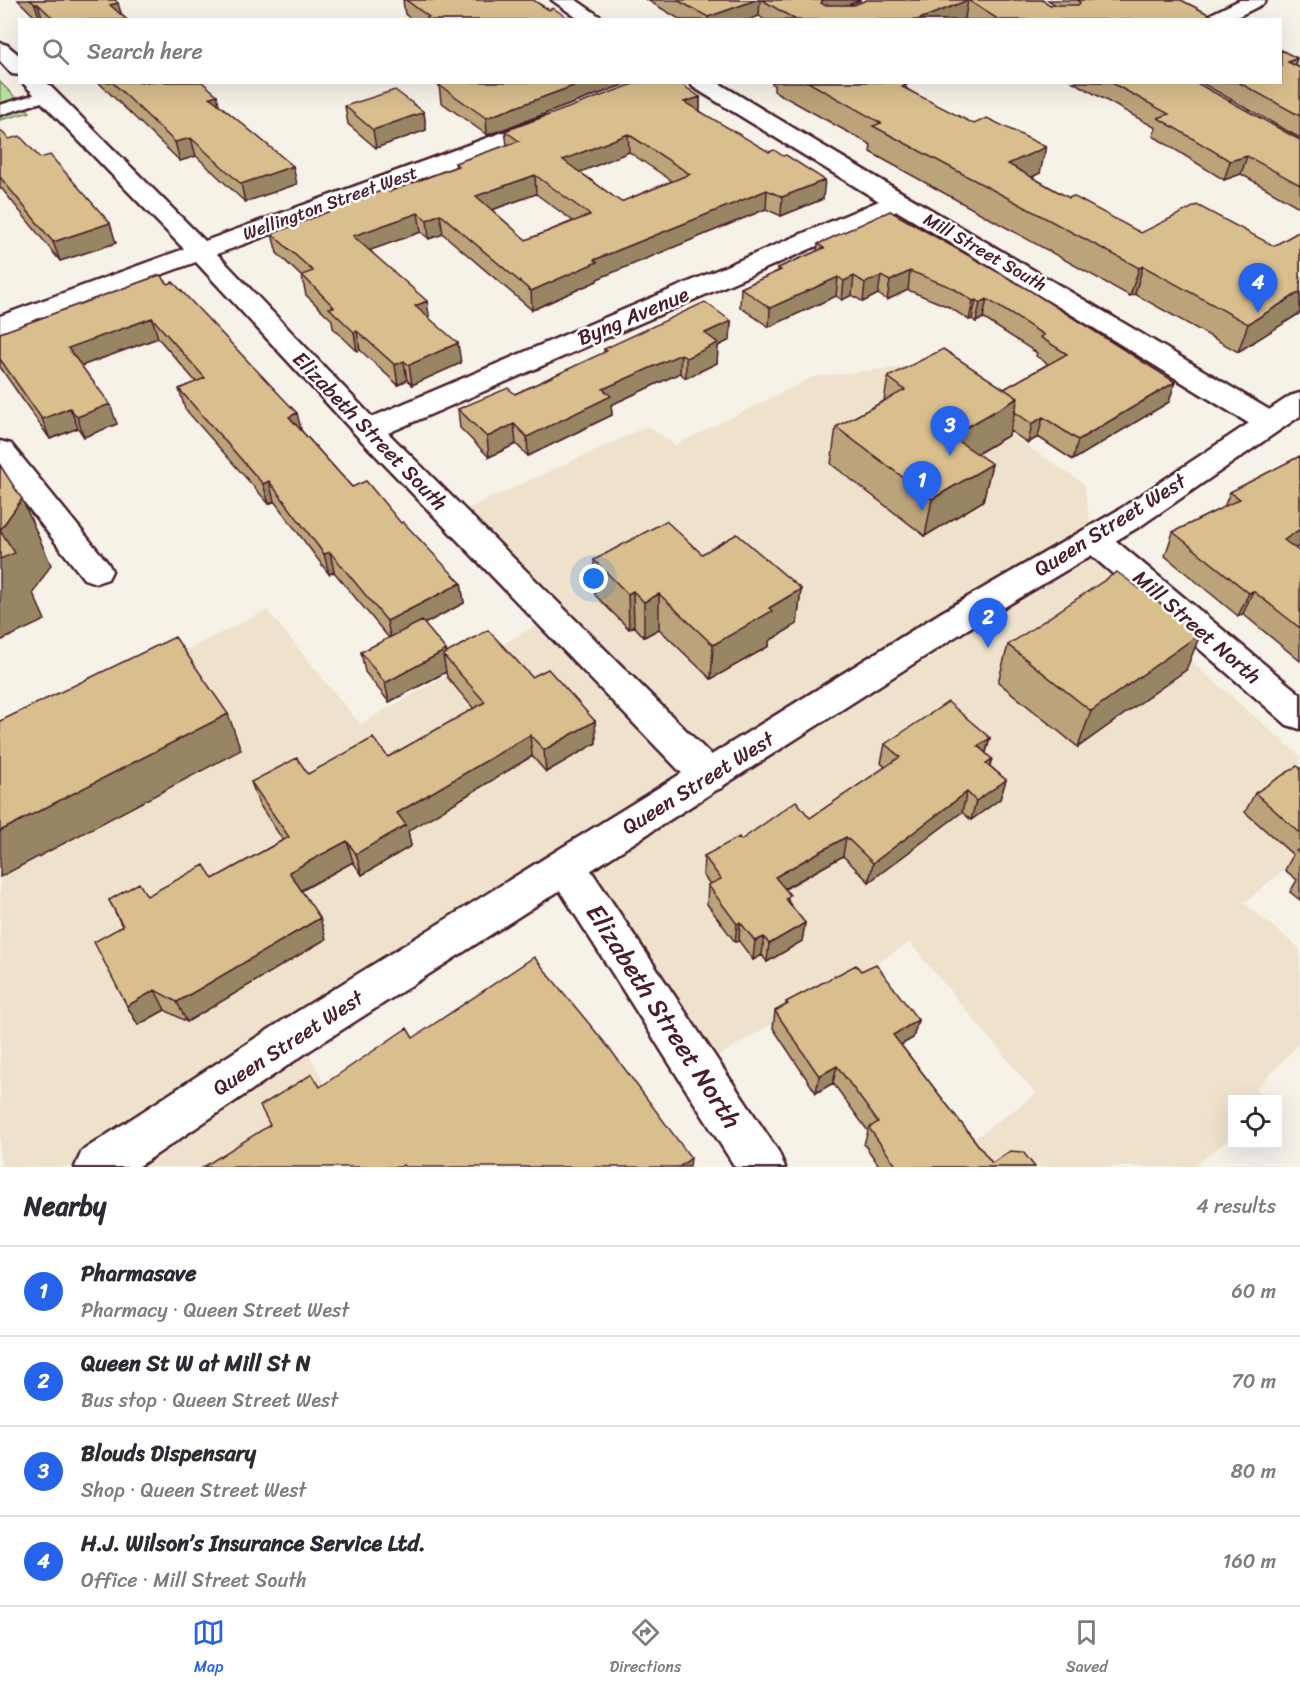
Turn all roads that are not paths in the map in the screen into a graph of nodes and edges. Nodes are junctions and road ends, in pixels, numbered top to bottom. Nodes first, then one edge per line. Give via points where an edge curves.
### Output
1 (562, 0) edge
2 (1256, 0) edge
3 (592, 18) edge
4 (1218, 18) edge
5 (704, 84) edge
6 (40, 89) edge
7 (0, 110) edge
8 (573, 115) edge
9 (898, 202) junction
10 (199, 250) junction
11 (0, 325) edge
12 (1300, 402) edge
13 (1268, 422) junction
14 (368, 430) junction
15 (5, 467) edge
16 (1093, 539) junction
17 (96, 572) dead end
18 (1300, 715) edge
19 (709, 777) junction
20 (566, 866) junction
21 (98, 1167) edge
22 (762, 1167) edge

1 - 3 street
2 - 4 street
5 - 9 street, Mill Street South
6 - 7 lane
6 - 10 street, Elizabeth Street South
8 - 10 street, Wellington Street West
9 - 13 street, Mill Street South
9 - 14 street, Byng Avenue
10 - 11 street, Wellington Street West
10 - 14 street, Elizabeth Street South
12 - 13 street, Queen Street West
13 - 16 street, Queen Street West
14 - 19 street, Elizabeth Street South
15 - 17 street
16 - 18 street, Mill Street North
16 - 19 street, Queen Street West via 954,621
19 - 20 street, Queen Street West
20 - 21 street, Queen Street West via 297,1035
20 - 22 street, Elizabeth Street North

